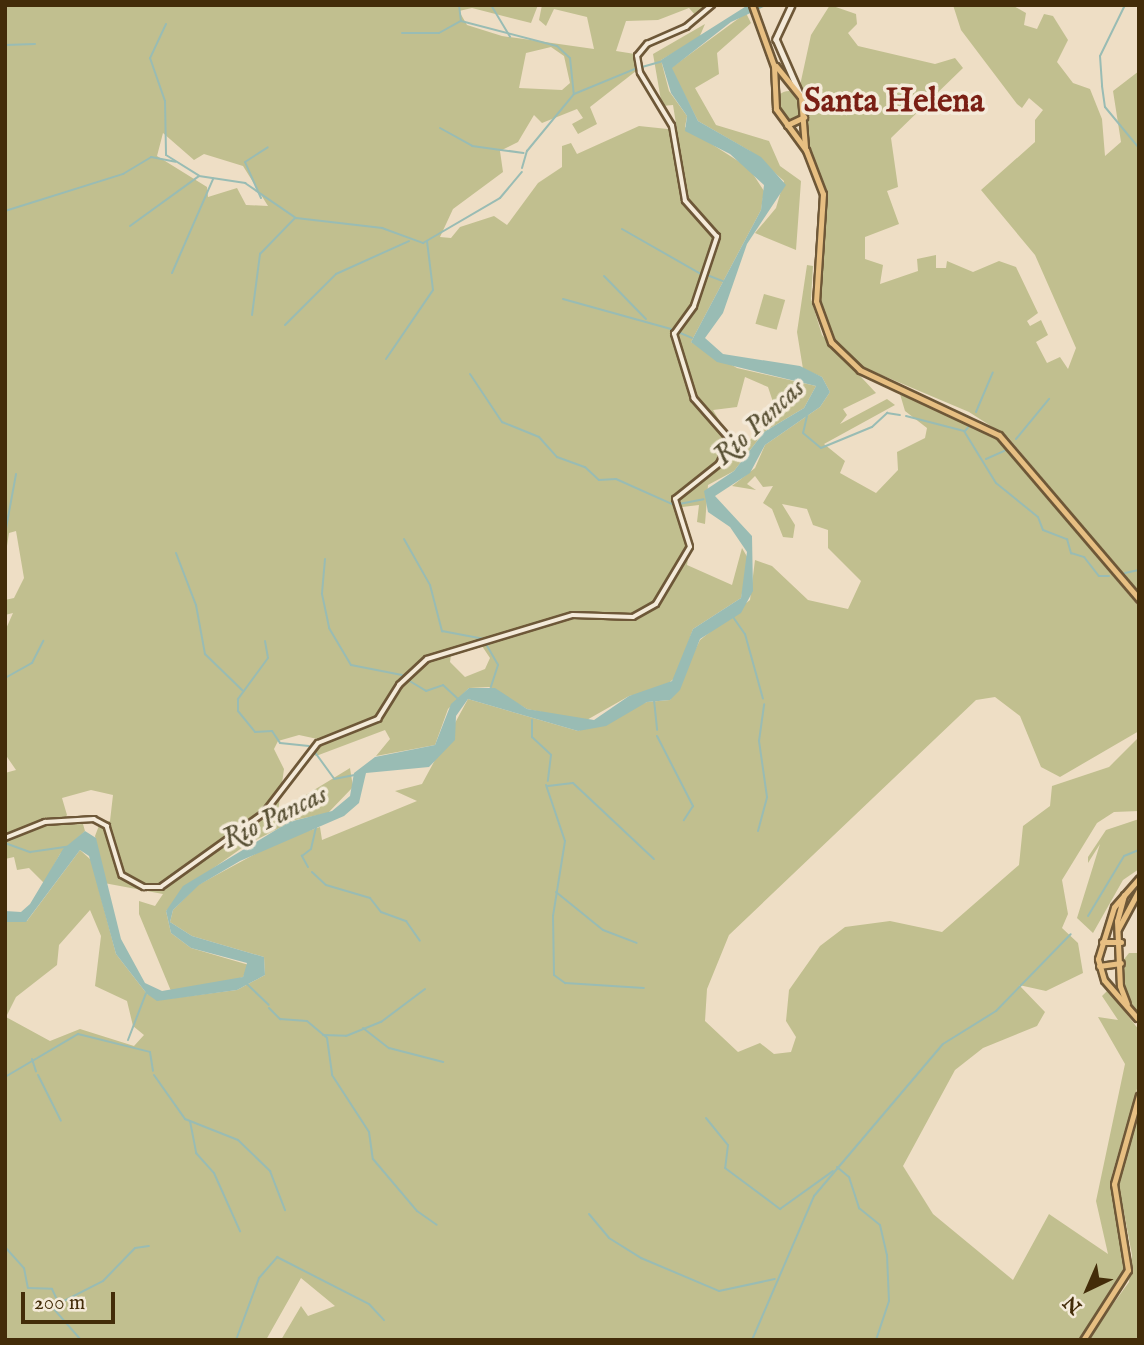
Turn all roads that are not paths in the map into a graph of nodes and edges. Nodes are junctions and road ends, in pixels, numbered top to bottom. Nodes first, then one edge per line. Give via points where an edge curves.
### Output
1 (712, 5) edge
2 (752, 5) edge
3 (792, 5) edge
4 (771, 55) junction
5 (792, 70) junction
6 (787, 85) junction
7 (775, 95) junction
8 (801, 97) junction
9 (804, 117) junction
10 (787, 125) junction
11 (806, 150) junction
12 (1139, 599) edge
13 (5, 838) edge
14 (1139, 878) edge
15 (1139, 890) edge
16 (1125, 894) junction
17 (1118, 929) junction
18 (1101, 942) junction
19 (1121, 942) junction
20 (1121, 963) junction
21 (1099, 966) junction
22 (1138, 1020) edge
23 (1139, 1095) edge
24 (1083, 1340) edge

1 - 13 street via 686,27 647,44 638,57 672,126 685,201 717,237 694,306 674,334 694,399 730,440 719,464 675,499 690,547 656,604 633,617 573,615 427,659 398,685 378,719 318,743 264,813 161,887 144,887 122,875 107,826 94,819 45,822
2 - 4 main road
3 - 5 main road via 776,33
4 - 6 main road
4 - 7 main road
5 - 6 main road
5 - 8 main road
6 - 7 main road
6 - 8 main road
7 - 10 main road
8 - 9 main road
9 - 10 main road
9 - 11 main road
10 - 11 main road
11 - 12 main road via 825,210 816,301 836,349 867,374 999,435
14 - 16 main road
15 - 17 main road
16 - 17 main road
16 - 18 main road
17 - 19 main road
18 - 19 main road
18 - 21 main road
19 - 20 main road
20 - 21 main road
20 - 22 main road via 1119,986
21 - 22 main road
23 - 24 main road via 1114,1184 1128,1270

